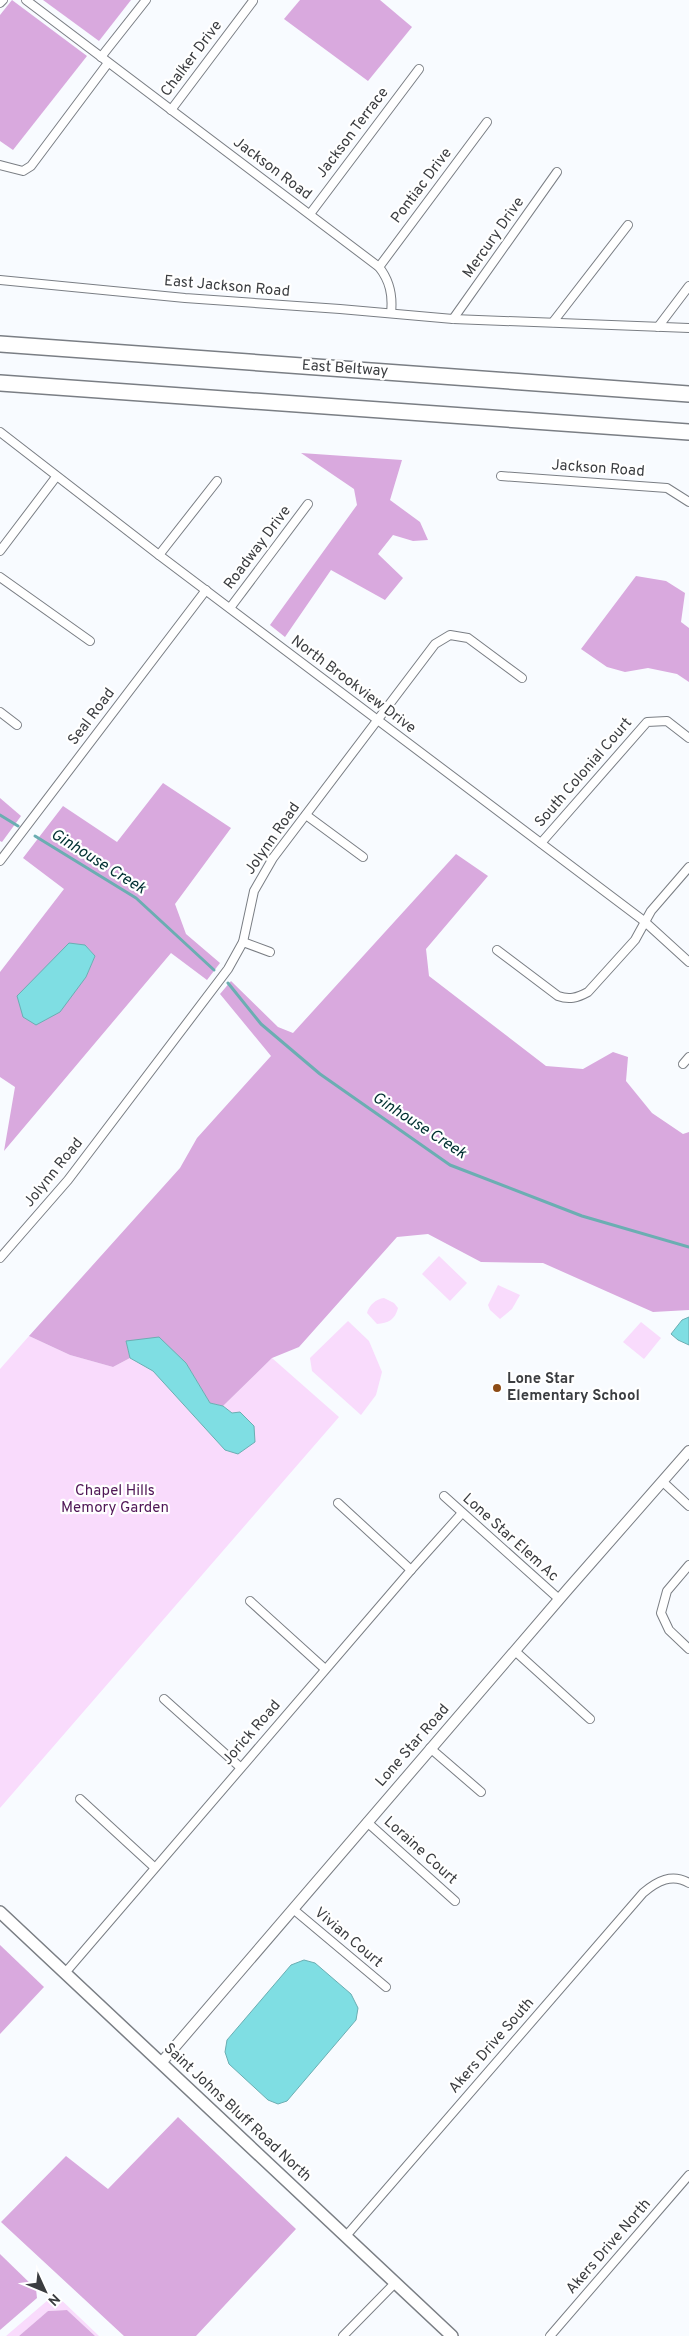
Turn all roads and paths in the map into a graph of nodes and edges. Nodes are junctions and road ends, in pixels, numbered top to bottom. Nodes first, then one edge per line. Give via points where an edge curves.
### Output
1 (3, 0) edge
2 (26, 0) edge
3 (146, 0) edge
4 (253, 1) edge
5 (0, 4) edge
6 (101, 57) junction
7 (108, 63) junction
8 (419, 69) dead end
9 (171, 110) junction
10 (488, 122) dead end
11 (0, 166) edge
12 (557, 172) dead end
13 (310, 214) junction
14 (628, 225) dead end
15 (379, 267) junction
16 (0, 280) edge
17 (689, 286) edge
18 (391, 314) junction
19 (453, 320) junction
20 (553, 322) junction
21 (658, 327) junction
22 (689, 328) edge
23 (0, 344) edge
24 (0, 383) edge
25 (689, 394) edge
26 (0, 432) edge
27 (689, 432) edge
28 (500, 476) dead end
29 (56, 477) junction
30 (217, 481) dead end
31 (689, 502) edge
32 (308, 504) dead end
33 (0, 551) edge
34 (159, 555) junction
35 (0, 577) edge
36 (206, 590) junction
37 (230, 608) junction
38 (90, 641) dead end
39 (522, 678) dead end
40 (0, 712) edge
41 (377, 721) junction
42 (17, 725) dead end
43 (689, 738) edge
44 (306, 815) junction
45 (541, 843) junction
46 (363, 857) dead end
47 (0, 861) edge
48 (689, 867) edge
49 (644, 921) junction
50 (243, 942) junction
51 (497, 950) dead end
52 (270, 952) dead end
53 (689, 962) edge
54 (689, 1057) edge
55 (683, 1064) dead end
56 (0, 1258) edge
57 (689, 1451) edge
58 (663, 1482) junction
59 (444, 1496) dead end
60 (338, 1503) dead end
61 (689, 1506) edge
62 (462, 1513) junction
63 (689, 1565) edge
64 (411, 1570) junction
65 (559, 1599) junction
66 (250, 1601) dead end
67 (689, 1649) edge
68 (515, 1651) junction
69 (325, 1669) junction
70 (164, 1699) dead end
71 (590, 1719) dead end
72 (430, 1748) junction
73 (240, 1767) junction
74 (482, 1792) dead end
75 (80, 1799) dead end
76 (367, 1822) junction
77 (154, 1867) junction
78 (689, 1884) edge
79 (455, 1901) dead end
80 (293, 1909) junction
81 (0, 1912) edge
82 (65, 1973) junction
83 (386, 1987) dead end
84 (161, 2062) junction
85 (689, 2175) edge
86 (346, 2236) junction
87 (395, 2283) junction
88 (343, 2336) edge
89 (452, 2336) edge
90 (550, 2336) edge

1 - 5 street
2 - 6 street, Jackson Road
3 - 6 street
4 - 9 street, Chalker Drive
6 - 7 street, Jackson Road
7 - 9 street, Jackson Road
7 - 11 street via 31,166 23,171
8 - 13 street, Jackson Terrace
9 - 13 street, Jackson Road
10 - 15 street, Pontiac Drive
12 - 19 street, Mercury Drive
13 - 15 street, Jackson Road
14 - 20 street
15 - 18 street, Jackson Road via 387,277 393,296
16 - 18 street, East Jackson Road
17 - 21 street
18 - 19 street, East Jackson Road
19 - 20 street
20 - 21 street
21 - 22 street
23 - 25 highway, East Beltway
24 - 27 highway
26 - 29 street, North Brookview Drive
28 - 31 street, Jackson Road via 667,488
29 - 33 street
29 - 34 street, North Brookview Drive
30 - 34 street
32 - 37 street, Roadway Drive
34 - 36 street, North Brookview Drive
35 - 38 street
36 - 37 street, North Brookview Drive
36 - 47 street, Seal Road
37 - 41 street, North Brookview Drive
39 - 41 street, Jolynn Road via 468,638 450,635 435,644
40 - 42 street
41 - 44 street, Jolynn Road
41 - 45 street, North Brookview Drive
43 - 45 street, South Colonial Court via 667,721 647,722
44 - 46 street
44 - 50 street, Jolynn Road via 259,880
45 - 49 street, North Brookview Drive
48 - 49 street
49 - 51 street via 635,940 580,997 567,999 558,996
49 - 53 street, North Brookview Drive
50 - 52 street
50 - 56 street, Jolynn Road via 228,969 68,1180
54 - 55 street
57 - 58 street, Lone Star Road
58 - 61 street
58 - 65 street, Lone Star Road
59 - 62 street, Lone Star Elem Ac
60 - 64 street
62 - 64 street, Jorick Road
62 - 65 street, Lone Star Elem Ac
63 - 67 street via 667,1591 661,1613 669,1630
64 - 69 street, Jorick Road
65 - 68 street, Lone Star Road
66 - 69 street
68 - 71 street
68 - 72 street, Lone Star Road
69 - 73 street, Jorick Road
70 - 73 street
72 - 74 street
72 - 76 street, Lone Star Road
73 - 77 street, Jorick Road
75 - 77 street
76 - 79 street, Loraine Court
76 - 80 street, Lone Star Road
77 - 82 street, Jorick Road
78 - 86 street, Akers Drive South via 676,1878 663,1879 643,1893
80 - 83 street, Vivian Court
80 - 84 street, Lone Star Road
81 - 82 main road, Saint Johns Bluff Road North
82 - 84 main road, Saint Johns Bluff Road North
84 - 86 main road, Saint Johns Bluff Road North
85 - 90 street, Akers Drive North
86 - 87 main road, Saint Johns Bluff Road North
87 - 88 street
87 - 89 main road, Saint Johns Bluff Road North

